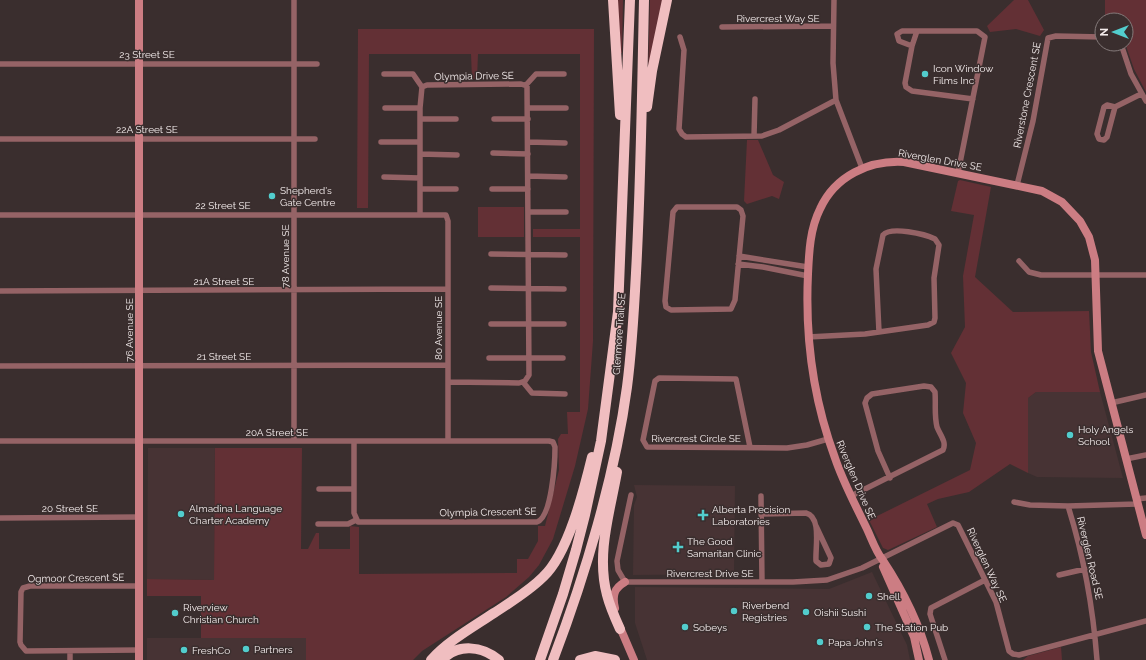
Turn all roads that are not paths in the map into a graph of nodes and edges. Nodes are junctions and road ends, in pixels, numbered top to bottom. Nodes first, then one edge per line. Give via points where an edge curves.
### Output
1 (139, 0) edge
2 (294, 0) edge
3 (613, 0) edge
4 (630, 0) edge
5 (644, 0) edge
6 (666, 0) edge
7 (834, 0) edge
8 (834, 26) junction
9 (722, 27) dead end
10 (917, 31) junction
11 (680, 37) dead end
12 (1094, 37) edge
13 (912, 46) junction
14 (1124, 52) edge
15 (140, 63) junction
16 (0, 64) edge
17 (294, 64) junction
18 (317, 64) dead end
19 (384, 74) dead end
20 (564, 74) dead end
21 (526, 85) junction
22 (422, 87) junction
23 (1141, 94) junction
24 (755, 99) dead end
25 (973, 99) junction
26 (836, 100) junction
27 (1146, 101) edge
28 (1115, 107) junction
29 (385, 108) dead end
30 (420, 108) junction
31 (528, 108) junction
32 (566, 108) dead end
33 (456, 119) dead end
34 (494, 119) dead end
35 (528, 119) junction
36 (420, 120) junction
37 (754, 136) junction
38 (140, 138) junction
39 (0, 139) edge
40 (294, 139) junction
41 (315, 139) dead end
42 (381, 142) dead end
43 (420, 142) junction
44 (528, 142) junction
45 (565, 143) dead end
46 (493, 153) dead end
47 (420, 154) junction
48 (457, 154) dead end
49 (528, 154) junction
50 (624, 155) junction
51 (641, 155) junction
52 (862, 168) junction
53 (958, 172) junction
54 (528, 176) junction
55 (384, 177) dead end
56 (565, 177) dead end
57 (420, 178) junction
58 (1017, 185) junction
59 (420, 189) junction
60 (456, 189) dead end
61 (492, 189) dead end
62 (528, 189) junction
63 (528, 212) junction
64 (566, 212) dead end
65 (139, 214) junction
66 (294, 214) junction
67 (420, 214) junction
68 (0, 215) edge
69 (446, 215) joint
70 (491, 254) dead end
71 (565, 254) dead end
72 (529, 255) junction
73 (739, 256) junction
74 (1019, 261) dead end
75 (738, 264) junction
76 (808, 272) junction
77 (1096, 275) junction
78 (1146, 275) edge
79 (491, 288) dead end
80 (447, 289) junction
81 (529, 289) junction
82 (564, 289) dead end
83 (139, 290) junction
84 (294, 290) junction
85 (0, 291) edge
86 (491, 324) dead end
87 (529, 324) junction
88 (564, 324) dead end
89 (879, 332) junction
90 (808, 337) junction
91 (489, 358) dead end
92 (563, 358) dead end
93 (529, 359) junction
94 (139, 365) junction
95 (294, 365) junction
96 (448, 365) junction
97 (0, 366) edge
98 (448, 382) junction
99 (523, 382) junction
100 (609, 383) junction
101 (627, 388) junction
102 (565, 394) dead end
103 (1146, 395) edge
104 (1111, 404) junction
105 (828, 439) junction
106 (0, 441) edge
107 (139, 441) junction
108 (294, 441) junction
109 (354, 441) junction
110 (448, 441) junction
111 (553, 442) joint
112 (750, 447) junction
113 (1146, 455) edge
114 (1126, 459) junction
115 (890, 478) junction
116 (319, 489) dead end
117 (354, 489) junction
118 (631, 495) dead end
119 (761, 496) dead end
120 (851, 496) junction
121 (1146, 498) edge
122 (1136, 501) junction
123 (1014, 502) dead end
124 (1068, 506) junction
125 (762, 514) junction
126 (139, 517) junction
127 (0, 518) edge
128 (356, 520) junction
129 (318, 524) dead end
130 (816, 526) junction
131 (1146, 535) edge
132 (881, 559) junction
133 (1085, 569) junction
134 (1059, 575) dead end
135 (985, 580) junction
136 (625, 582) junction
137 (762, 582) junction
138 (139, 586) junction
139 (1146, 621) edge
140 (620, 629) junction
141 (1095, 635) junction
142 (139, 650) junction
143 (70, 651) junction
144 (70, 660) edge
145 (139, 660) edge
146 (431, 660) edge
147 (442, 660) edge
148 (499, 660) edge
149 (540, 660) edge
150 (553, 660) edge
151 (580, 660) edge
152 (615, 660) edge
153 (634, 660) edge
154 (920, 660) edge
155 (929, 660) edge
156 (945, 660) edge
157 (1097, 660) edge

1 - 15 street, 76 Avenue SE
2 - 17 street, 78 Avenue SE
3 - 50 highway
4 - 50 highway, Glenmore Trail SE
5 - 51 highway, Glenmore Trail SE
6 - 51 highway via 652,71
7 - 8 street
8 - 9 street, Rivercrest Way SE
8 - 26 street
10 - 13 street
10 - 13 street via 902,31 897,34 898,41
10 - 25 street via 977,31 983,34 985,40
11 - 37 street via 684,50 679,125 682,134 688,137
12 - 58 street, Riverstone Crescent SE via 1048,38 1033,121
13 - 25 street via 905,83 909,89
14 - 23 street
15 - 16 street, 23 Street SE
15 - 17 street, 23 Street SE
15 - 38 street, 76 Avenue SE
17 - 18 street, 23 Street SE
17 - 40 street, 78 Avenue SE
19 - 22 street, Olympia Drive SE via 413,74
20 - 21 street, Olympia Drive SE via 536,74
21 - 22 street, Olympia Drive SE
21 - 31 street, Olympia Drive SE
22 - 30 street, Olympia Drive SE
23 - 27 street
23 - 28 street
24 - 37 street
25 - 53 street
26 - 37 street via 779,130
26 - 52 street
28 - 28 street via 1107,105 1102,109 1096,134 1099,140 1107,137
29 - 30 street
30 - 36 street, Olympia Drive SE
31 - 32 street
31 - 35 street, Olympia Drive SE
33 - 36 street
34 - 35 street
35 - 44 street, Olympia Drive SE
36 - 43 street, Olympia Drive SE
38 - 39 street, 22A Street SE
38 - 40 street, 22A Street SE
38 - 65 street, 76 Avenue SE
40 - 41 street, 22A Street SE
40 - 66 street, 78 Avenue SE
42 - 43 street
43 - 47 street, Olympia Drive SE
44 - 45 street
44 - 49 street, Olympia Drive SE
46 - 49 street
47 - 48 street
47 - 57 street, Olympia Drive SE
49 - 54 street, Olympia Drive SE
50 - 100 highway, Glenmore Trail SE via 618,312
51 - 101 highway, Glenmore Trail SE
52 - 53 street, Riverglen Drive SE via 886,162 904,162
52 - 76 street, Riverglen Drive SE via 836,186 820,207 814,224
53 - 58 street, Riverglen Drive SE
54 - 56 street
54 - 62 street, Olympia Drive SE
55 - 57 street
57 - 59 street, Olympia Drive SE
58 - 77 street, Riverglen Drive SE via 1050,194 1075,214 1093,247
59 - 60 street
59 - 67 street, Olympia Drive SE
61 - 62 street
62 - 63 street, Olympia Drive SE
63 - 64 street
63 - 72 street, Olympia Drive SE
65 - 66 street, 22 Street SE
65 - 68 street, 22 Street SE
65 - 83 street, 76 Avenue SE
66 - 67 street, 22 Street SE
66 - 84 street, 78 Avenue SE
67 - 69 street, 22 Street SE
69 - 80 street, 80 Avenue SE
70 - 72 street
71 - 72 street
72 - 81 street, Olympia Drive SE
73 - 75 street
73 - 75 street via 743,216 740,208 675,208 666,307 671,310 731,309 735,300
73 - 76 street
74 - 77 street via 1029,272 1041,275
75 - 76 street
76 - 90 street, Riverglen Drive SE
77 - 78 street
77 - 104 street, Riverglen Drive SE via 1098,351
79 - 81 street
80 - 84 street, 21A Street SE
80 - 96 street, 80 Avenue SE
81 - 82 street
81 - 87 street, Olympia Drive SE
83 - 84 street, 21A Street SE
83 - 85 street, 21A Street SE
83 - 94 street, 76 Avenue SE
84 - 95 street, 78 Avenue SE
86 - 87 street
87 - 88 street
87 - 93 street, Olympia Drive SE
89 - 89 street via 876,269 883,235 889,231 899,231 935,238 939,245 934,278 934,322
89 - 90 street
90 - 105 street, Riverglen Drive SE via 815,389
91 - 93 street
92 - 93 street
93 - 99 street, Olympia Drive SE via 529,376
94 - 95 street, 21 Street SE
94 - 97 street, 21 Street SE
94 - 107 street, 76 Avenue SE
95 - 96 street, 21 Street SE
95 - 108 street, 78 Avenue SE
96 - 98 street, 80 Avenue SE
98 - 99 street
98 - 110 street, 80 Avenue SE
99 - 102 street via 532,393
100 - 146 highway via 590,467 575,516 554,564 528,590 450,642
100 - 149 highway, Glenmore Trail SE via 601,442 585,515 563,594
101 - 140 highway via 624,429 603,557 606,595
101 - 150 highway, Glenmore Trail SE via 616,450 604,497 575,597
103 - 104 street
104 - 114 street, Riverglen Drive SE
105 - 112 street, Rivercrest Circle SE via 799,447
105 - 120 street, Riverglen Drive SE
106 - 107 street, 20A Street SE
107 - 108 street, 20A Street SE
107 - 126 street, 76 Avenue SE
108 - 109 street, 20A Street SE
109 - 110 street, 20A Street SE
109 - 117 street
110 - 111 street, 20A Street SE
111 - 128 street, Olympia Crescent SE via 555,477 540,522 361,523
112 - 112 street, Rivercrest Circle SE via 644,446 655,381 659,378 736,380
113 - 114 street
114 - 122 street, Riverglen Drive SE
115 - 115 street via 874,440 866,398 872,394 931,387 935,392 934,413 944,443 943,450
115 - 120 street
116 - 117 street
117 - 128 street
118 - 136 street via 617,561 620,575
119 - 125 street
120 - 132 street, Riverglen Drive SE
121 - 122 street, Riverglen Road SE
122 - 124 street, Riverglen Road SE
122 - 131 street, Riverglen Drive SE
123 - 124 street
124 - 133 street, Riverglen Road SE
125 - 130 street via 809,514 815,519
125 - 137 street
126 - 127 street, 20 Street SE
126 - 138 street, 76 Avenue SE
128 - 129 street, Olympia Crescent SE via 348,524
130 - 130 street via 816,561 821,565 829,564 831,558
132 - 135 street, Riverglen Way SE via 953,523 958,525
132 - 137 street, Rivercrest Drive SE via 827,580
132 - 154 street, Riverglen Drive SE via 886,577 914,637
132 - 155 street, Riverglen Drive SE via 915,623
133 - 134 street
133 - 141 street, Riverglen Road SE
135 - 141 street, Riverglen Way SE via 996,602 1009,651 1013,654 1019,655
135 - 156 street via 931,608 930,614
136 - 137 street, Rivercrest Drive SE
136 - 140 street via 615,590 613,598
138 - 142 street, 76 Avenue SE
138 - 143 street, Ogmoor Crescent SE via 23,588 20,642 23,648 26,651
139 - 141 street, Riverglen Way SE
140 - 153 street
141 - 157 street, Riverglen Road SE
142 - 143 street, Ogmoor Crescent SE
142 - 145 street, 76 Avenue SE
143 - 144 street
147 - 148 highway via 458,650 473,648 488,651
151 - 152 highway via 595,656

